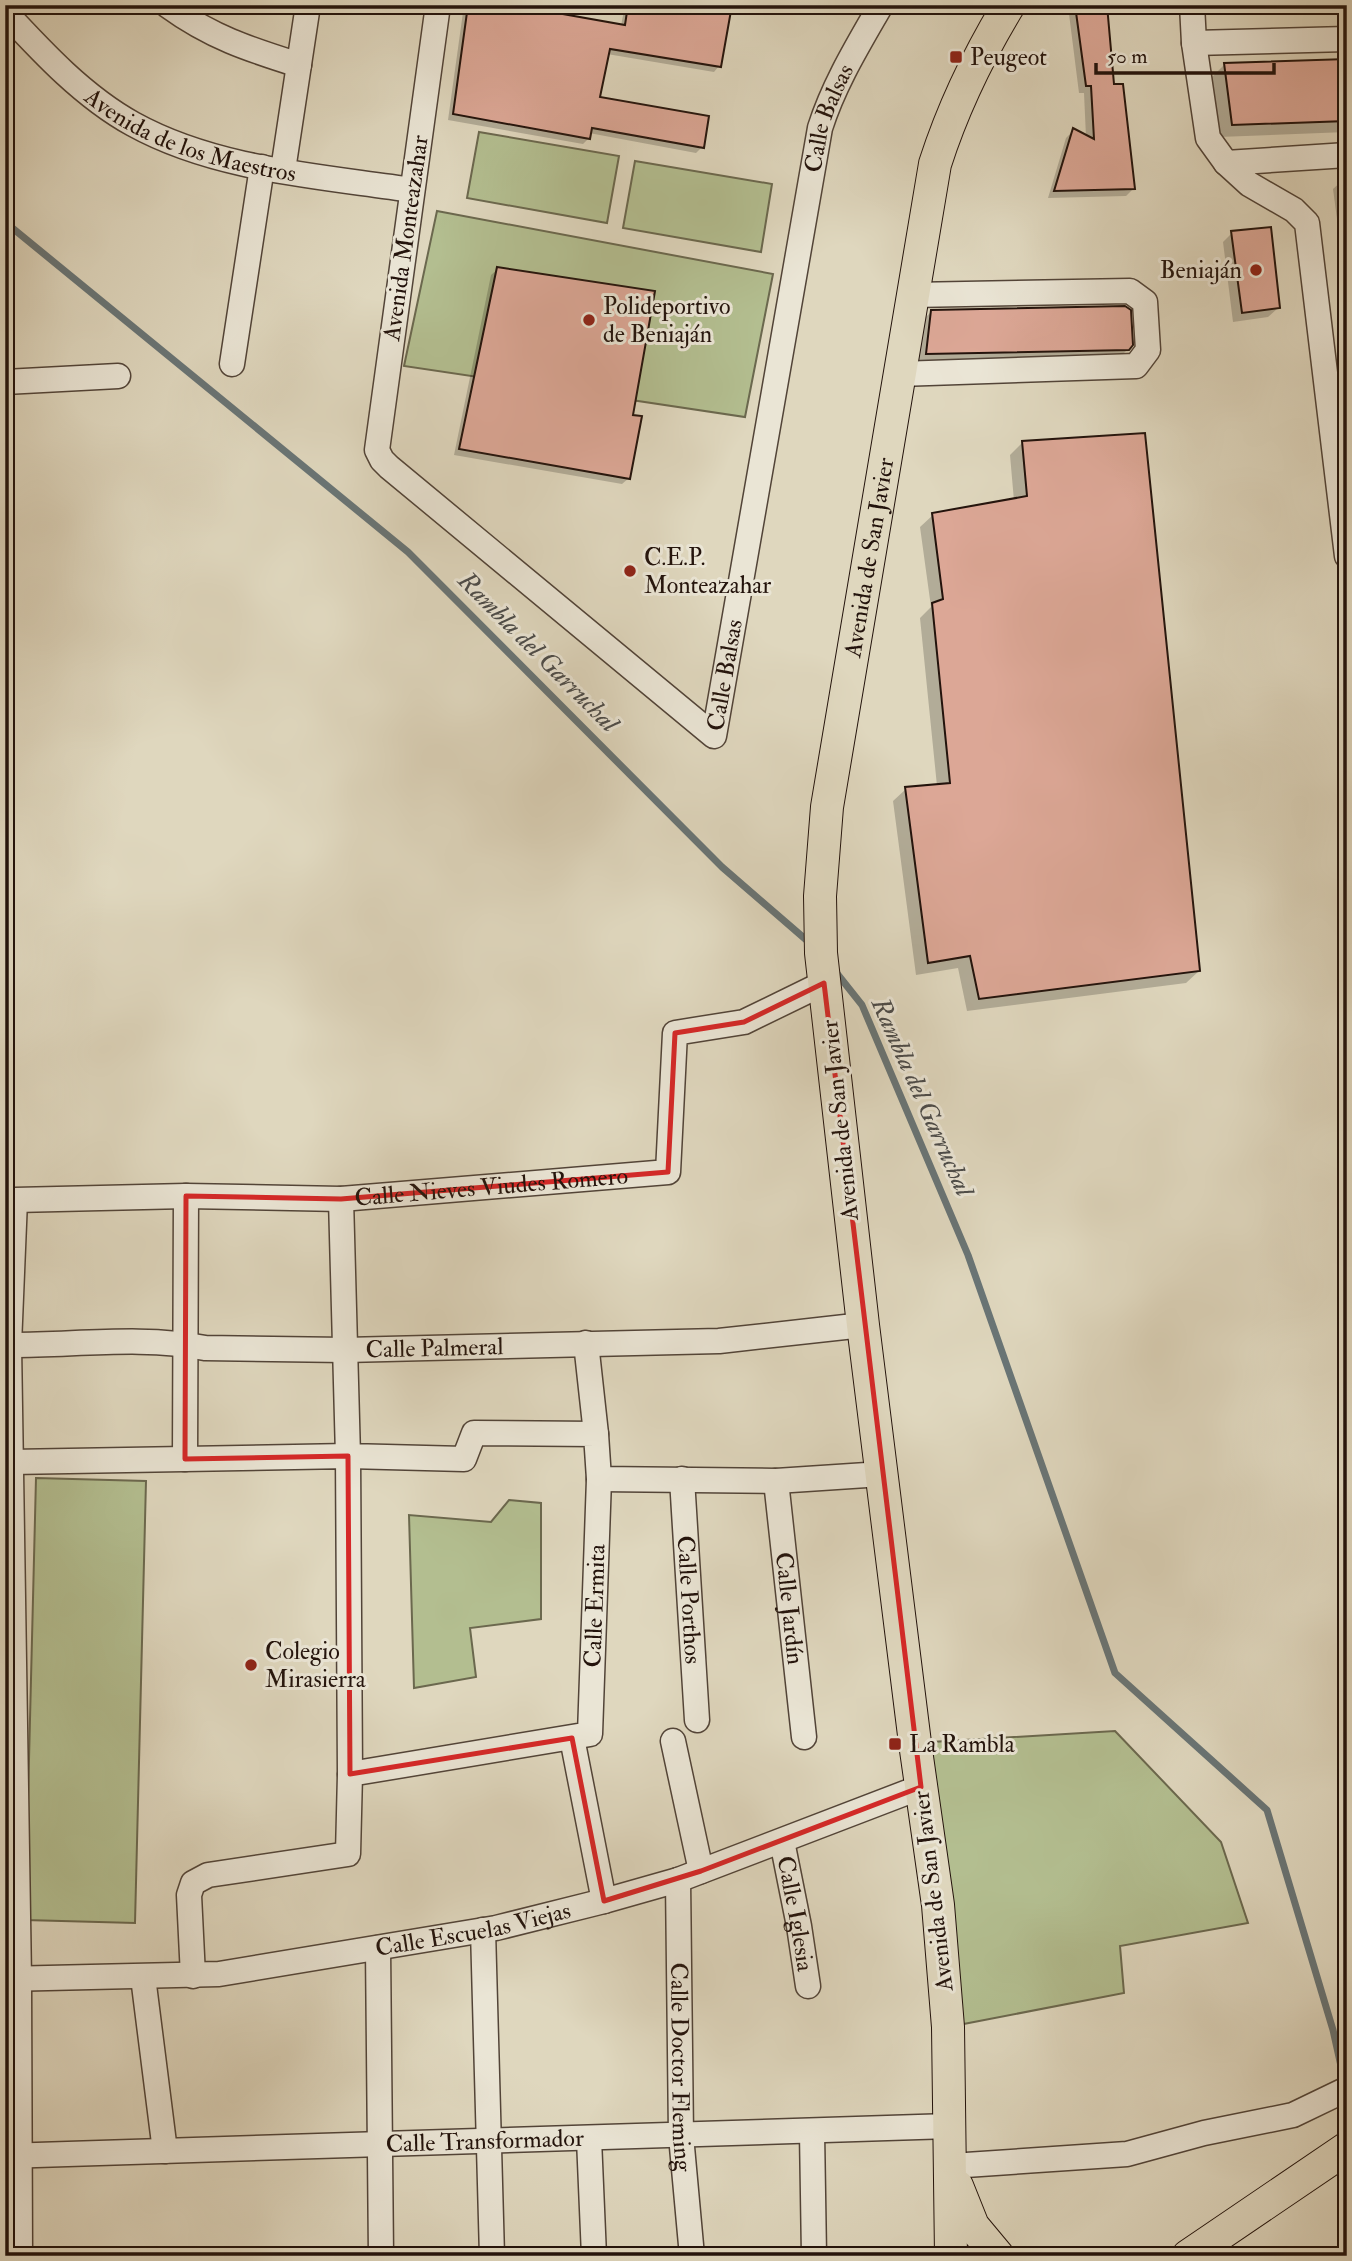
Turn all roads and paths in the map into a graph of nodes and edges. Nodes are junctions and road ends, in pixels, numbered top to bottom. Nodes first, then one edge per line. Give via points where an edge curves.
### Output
1 (167, 5) edge
2 (309, 5) edge
3 (438, 5) edge
4 (881, 5) edge
5 (1009, 5) edge
6 (1192, 5) edge
7 (5, 12) edge
8 (1347, 39) edge
9 (1194, 43) junction
10 (299, 65) junction
11 (1347, 155) edge
12 (1226, 163) junction
13 (272, 168) junction
14 (412, 190) junction
15 (912, 295) junction
16 (232, 363) dead end
17 (899, 374) junction
18 (118, 376) dead end
19 (5, 382) edge
20 (389, 467) joint
21 (1347, 556) edge
22 (824, 983) junction
23 (186, 1196) junction
24 (341, 1199) junction
25 (863, 1325) junction
26 (184, 1343) junction
27 (586, 1343) junction
28 (7, 1345) edge
29 (345, 1350) junction
30 (596, 1434) junction
31 (348, 1456) junction
32 (184, 1459) junction
33 (11, 1462) junction
34 (882, 1474) junction
35 (599, 1479) junction
36 (682, 1479) junction
37 (775, 1480) junction
38 (697, 1720) dead end
39 (581, 1736) junction
40 (804, 1737) dead end
41 (673, 1741) dead end
42 (350, 1774) junction
43 (921, 1787) junction
44 (782, 1841) junction
45 (701, 1871) junction
46 (678, 1880) junction
47 (604, 1901) junction
48 (483, 1930) junction
49 (378, 1948) junction
50 (193, 1976) junction
51 (143, 1977) junction
52 (12, 1979) edge
53 (808, 1986) dead end
54 (1347, 2089) edge
55 (950, 2126) junction
56 (812, 2132) junction
57 (681, 2136) junction
58 (589, 2139) junction
59 (488, 2142) junction
60 (379, 2145) junction
61 (1347, 2148) edge
62 (165, 2151) junction
63 (13, 2156) edge
64 (951, 2166) junction
65 (20, 2256) edge
66 (381, 2256) edge
67 (492, 2256) edge
68 (594, 2256) edge
69 (692, 2256) edge
70 (814, 2256) edge
71 (951, 2256) edge
72 (998, 2256) edge
73 (1188, 2256) edge

1 - 10 street via 237,46
2 - 10 street
3 - 14 street, Avenida Monteazahar
4 - 20 street, Calle Balsas via 828,102 820,128 714,736
5 - 15 main road, Avenida de San Javier via 944,133
6 - 9 street
7 - 13 street, Avenida de los Maestros via 65,72 131,123 187,148
8 - 9 street
9 - 12 street via 1208,138
10 - 13 street
11 - 12 street
12 - 21 street via 1307,223
13 - 14 street, Avenida de los Maestros
13 - 16 street
14 - 20 street, Avenida Monteazahar via 377,450
15 - 17 main road, Avenida de San Javier
15 - 17 street via 1130,291 1145,302 1148,350 1136,366
17 - 22 main road, Avenida de San Javier via 827,807 820,896
18 - 19 street
22 - 24 street, Calle Nieves Viudes Romero via 744,1022 675,1032 668,1172
22 - 25 main road, Avenida de San Javier
23 - 24 street, Calle Nieves Viudes Romero
23 - 26 street
23 - 28 street, Calle Nieves Viudes Romero via 15,1200
24 - 29 street
25 - 27 street, Calle Palmeral via 719,1341
25 - 34 main road, Avenida de San Javier
26 - 28 street, Calle Palmeral
26 - 29 street, Calle Palmeral via 205,1348
26 - 32 street
27 - 29 street, Calle Palmeral
27 - 30 street, Calle Ermita
28 - 33 street
29 - 31 street
30 - 31 street via 474,1433 464,1459
30 - 35 street, Calle Ermita
31 - 32 street
31 - 42 street
32 - 33 street
33 - 52 street
34 - 37 street
34 - 43 main road, Avenida de San Javier
35 - 36 street
35 - 39 street, Calle Ermita
36 - 37 street
36 - 38 street, Calle Porthos
37 - 40 street, Calle Jardín
39 - 42 street
39 - 47 street, Calle Ermita
41 - 45 street
42 - 50 street via 348,1854 208,1875 193,1883 189,1895
43 - 44 street, Calle Escuelas Viejas
43 - 55 main road, Avenida de San Javier via 939,1905
44 - 45 street, Calle Escuelas Viejas
44 - 53 street, Calle Iglesia
45 - 46 street, Calle Escuelas Viejas
46 - 47 street, Calle Escuelas Viejas
46 - 57 street, Calle Doctor Fleming
47 - 48 street, Calle Escuelas Viejas
48 - 49 street, Calle Escuelas Viejas
48 - 59 street
49 - 50 street, Calle Escuelas Viejas
49 - 60 street
50 - 51 street, Calle Escuelas Viejas
51 - 52 street, Calle Escuelas Viejas
51 - 62 street
52 - 63 street
54 - 64 street via 1293,2115 1127,2154
55 - 56 street, Calle Transformador
55 - 64 main road, Avenida de San Javier
56 - 57 street, Calle Transformador
56 - 70 street
57 - 58 street, Calle Transformador
57 - 69 street, Calle Doctor Fleming
58 - 59 street, Calle Transformador
58 - 68 street
59 - 60 street, Calle Transformador
59 - 67 street
60 - 62 street, Calle Transformador
60 - 66 street
61 - 73 main road
62 - 63 street, Calle Transformador
63 - 65 street
64 - 71 main road, Avenida de San Javier
64 - 72 main road via 973,2226

